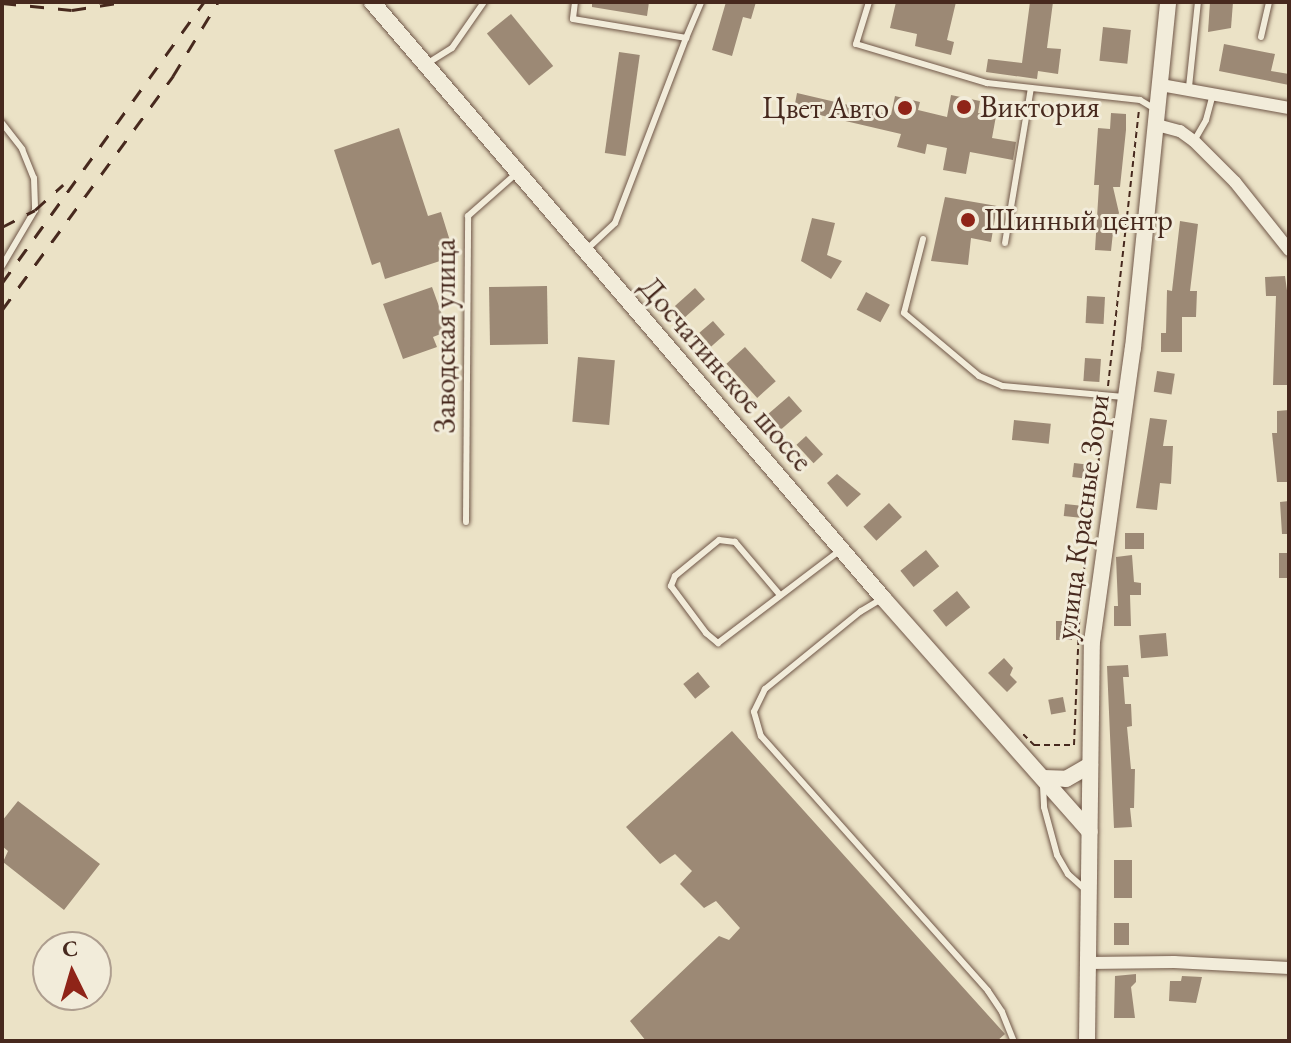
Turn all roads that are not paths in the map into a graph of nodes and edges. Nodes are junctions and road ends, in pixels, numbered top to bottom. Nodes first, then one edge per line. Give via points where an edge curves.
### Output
1 (372, 2) edge
2 (484, 2) edge
3 (575, 2) edge
4 (701, 2) edge
5 (869, 2) edge
6 (1168, 2) edge
7 (1198, 2) edge
8 (1269, 2) edge
9 (1261, 37) dead end
10 (686, 38) junction
11 (426, 65) junction
12 (1161, 85) junction
13 (1189, 87) junction
14 (1031, 88) junction
15 (1214, 93) junction
16 (1289, 108) edge
17 (1158, 118) junction
18 (2, 123) edge
19 (1194, 141) junction
20 (517, 173) junction
21 (923, 239) dead end
22 (1005, 243) dead end
23 (1289, 250) edge
24 (583, 252) junction
25 (2, 266) edge
26 (1126, 397) junction
27 (466, 522) dead end
28 (840, 550) junction
29 (780, 595) junction
30 (883, 598) junction
31 (1090, 765) junction
32 (1043, 778) junction
33 (1090, 832) junction
34 (1090, 892) junction
35 (1089, 963) junction
36 (1289, 968) edge
37 (1014, 1041) edge
38 (1087, 1041) edge

1 - 11 street, Досчатинское шоссе
2 - 11 lane via 452,48
3 - 10 lane via 573,19
4 - 10 lane
5 - 14 lane via 856,44 987,83
6 - 12 street, улица Красные Зори
7 - 13 lane
8 - 9 lane
10 - 24 lane via 615,223
11 - 20 street, Досчатинское шоссе
12 - 13 street
12 - 17 street, улица Красные Зори
13 - 15 street
14 - 17 lane via 1140,100
14 - 22 lane
15 - 16 street
15 - 19 lane
17 - 19 street
17 - 26 street, улица Красные Зори
18 - 25 lane via 22,149 34,178 35,210
19 - 23 street
20 - 24 street, Досчатинское шоссе
20 - 27 lane, Заводская улица via 468,216
21 - 26 lane via 904,313 979,376 1003,386
24 - 28 street, Досчатинское шоссе
26 - 31 street, улица Красные Зори via 1094,613
28 - 29 lane
28 - 30 street, Досчатинское шоссе
29 - 29 lane via 718,643 671,586 675,576 719,540 735,542
30 - 32 street, Досчатинское шоссе
30 - 37 lane via 765,689 754,712 757,724 761,736 988,991
31 - 32 street via 1066,779
31 - 33 street, улица Красные Зори
32 - 33 street, Досчатинское шоссе
32 - 34 lane via 1044,807 1057,855 1068,874
33 - 34 street, улица Красные Зори
34 - 35 street, улица Красные Зори
35 - 36 street
35 - 38 street, улица Красные Зори

